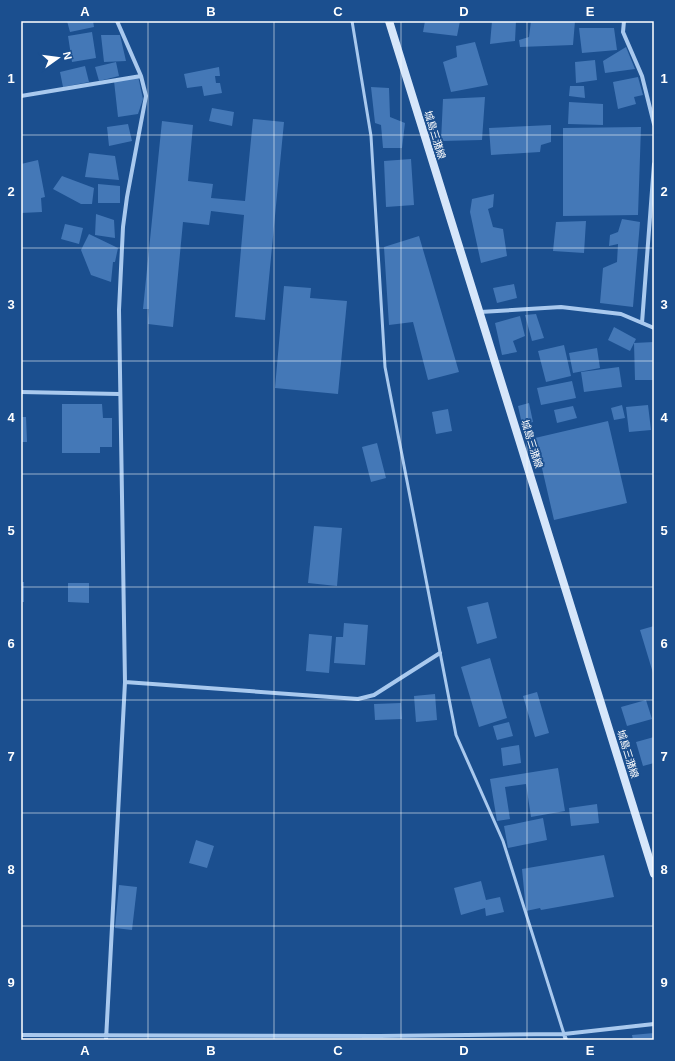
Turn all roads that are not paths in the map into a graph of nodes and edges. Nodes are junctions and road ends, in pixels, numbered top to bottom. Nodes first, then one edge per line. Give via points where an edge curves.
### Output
1 (117, 21) edge
2 (352, 21) edge
3 (389, 21) edge
4 (624, 21) edge
5 (141, 76) junction
6 (21, 96) edge
7 (654, 124) edge
8 (654, 164) edge
9 (480, 312) junction
10 (642, 323) junction
11 (654, 328) edge
12 (21, 392) edge
13 (119, 394) junction
14 (440, 653) junction
15 (125, 682) junction
16 (654, 874) edge
17 (654, 1024) edge
18 (564, 1034) junction
19 (21, 1035) edge
20 (107, 1038) edge
21 (380, 1038) edge
22 (566, 1040) edge

1 - 5 street
2 - 14 lane via 371,136 385,367
3 - 9 main road, 城島三潴線
4 - 7 street via 623,32 642,76
5 - 6 street
5 - 13 street via 146,96 123,227 119,310
8 - 10 street
9 - 10 street via 561,307 621,314
9 - 16 main road, 城島三潴線
10 - 11 street
12 - 13 street
13 - 15 street
14 - 15 street via 374,695 358,699
14 - 18 lane via 456,736 502,841
15 - 20 street
17 - 18 street
18 - 21 street
18 - 22 street
19 - 20 street
20 - 21 street

